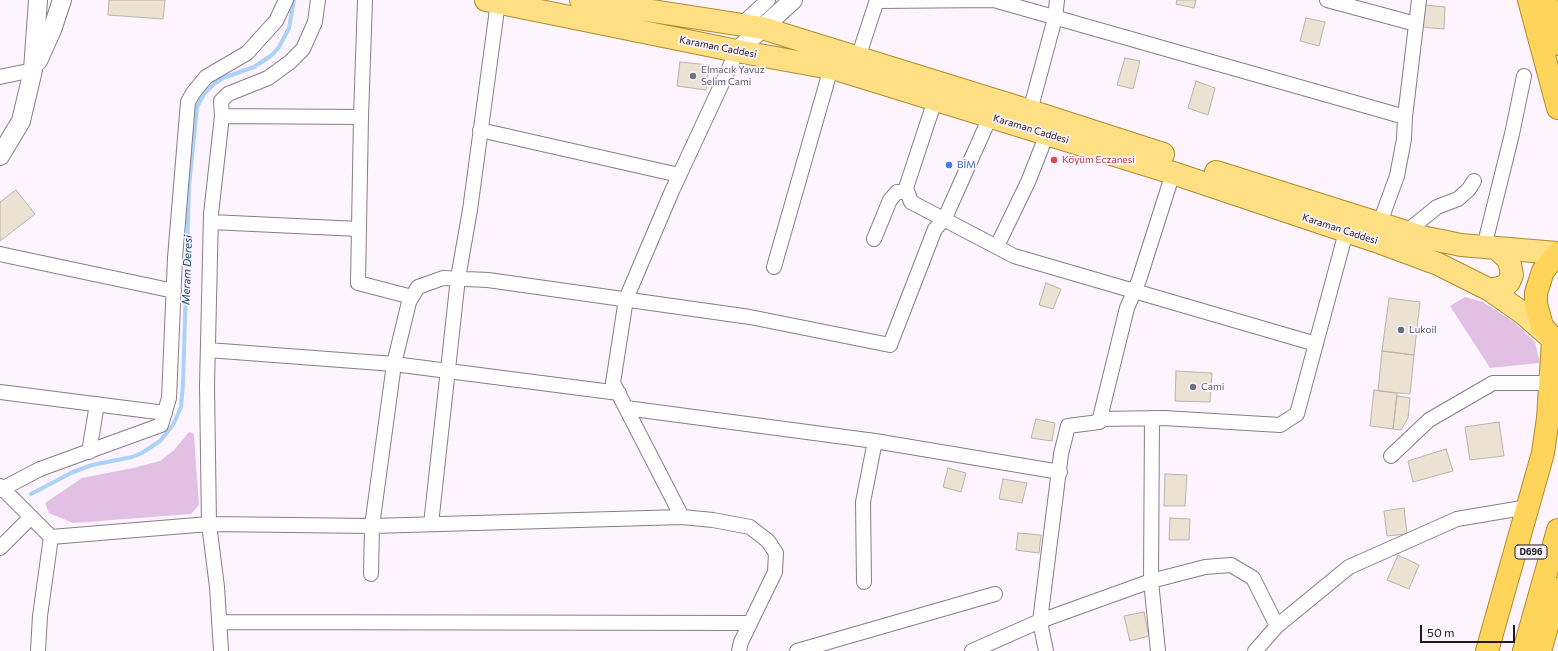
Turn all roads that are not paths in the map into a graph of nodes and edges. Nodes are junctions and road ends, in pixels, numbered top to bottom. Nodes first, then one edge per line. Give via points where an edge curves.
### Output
1 (38, 0) edge
2 (62, 0) edge
3 (286, 0) edge
4 (318, 0) edge
5 (365, 0) edge
6 (581, 0) edge
7 (768, 0) edge
8 (793, 0) edge
9 (1057, 0) edge
10 (1327, 0) edge
11 (1419, 0) edge
12 (1529, 0) edge
13 (1546, 0) edge
14 (492, 1) edge
15 (877, 1) edge
16 (1055, 18) junction
17 (1416, 24) junction
18 (751, 27) junction
19 (1558, 44) edge
20 (737, 51) junction
21 (858, 58) junction
22 (831, 68) junction
23 (33, 70) junction
24 (1524, 76) dead end
25 (0, 77) edge
26 (935, 100) junction
27 (1558, 108) edge
28 (1030, 111) junction
29 (222, 116) junction
30 (360, 117) junction
31 (990, 117) junction
32 (1405, 117) junction
33 (480, 130) junction
34 (1047, 134) junction
35 (0, 156) edge
36 (1173, 173) junction
37 (679, 175) junction
38 (1474, 182) dead end
39 (907, 192) junction
40 (945, 218) junction
41 (211, 222) junction
42 (1379, 225) junction
43 (359, 229) junction
44 (1346, 232) junction
45 (1405, 233) junction
46 (874, 239) dead end
47 (997, 246) junction
48 (1490, 248) junction
49 (1558, 253) edge
50 (0, 254) edge
51 (774, 268) dead end
52 (458, 278) junction
53 (1135, 290) junction
54 (1490, 290) junction
55 (174, 291) junction
56 (412, 297) junction
57 (626, 298) junction
58 (1553, 341) edge
59 (1316, 344) junction
60 (208, 350) junction
61 (394, 364) junction
62 (448, 371) junction
63 (1551, 383) junction
64 (0, 392) edge
65 (619, 393) junction
66 (97, 404) junction
67 (626, 408) junction
68 (165, 412) junction
69 (1152, 418) junction
70 (1099, 419) junction
71 (875, 441) junction
72 (89, 452) junction
73 (1558, 452) edge
74 (1391, 456) dead end
75 (1060, 472) junction
76 (1, 488) edge
77 (1528, 507) junction
78 (31, 517) junction
79 (682, 517) junction
80 (209, 524) junction
81 (431, 524) junction
82 (372, 526) junction
83 (1558, 530) edge
84 (51, 537) junction
85 (0, 548) edge
86 (371, 574) dead end
87 (1151, 581) junction
88 (864, 582) dead end
89 (995, 594) dead end
90 (1556, 599) edge
91 (1040, 621) junction
92 (219, 622) junction
93 (750, 623) junction
94 (1277, 626) junction
95 (38, 651) edge
96 (221, 651) edge
97 (739, 651) edge
98 (797, 651) edge
99 (972, 651) edge
100 (1046, 651) edge
101 (1158, 651) edge
102 (1255, 651) edge
103 (1487, 651) edge
104 (1503, 651) edge
105 (1524, 651) edge
106 (1540, 651) edge

1 - 23 street
2 - 23 street via 52,30
3 - 55 street via 276,21 247,53 206,77 192,93 188,102
4 - 29 street via 314,22 303,49 268,78 228,94 222,101
5 - 30 street
6 - 18 main road, Karaman Caddesi
7 - 18 street
8 - 18 street
9 - 16 street
10 - 17 street
11 - 17 street
12 - 27 highway
13 - 19 highway
14 - 20 main road, Karaman Caddesi
14 - 33 street
15 - 16 street via 994,0
15 - 21 street
16 - 28 street
16 - 32 street
17 - 32 street
18 - 20 street
18 - 21 main road, Karaman Caddesi
20 - 22 main road, Karaman Caddesi
20 - 37 street
21 - 28 main road, Karaman Caddesi
22 - 26 main road, Karaman Caddesi
22 - 51 street
23 - 25 street
23 - 35 street via 21,121
24 - 48 street
26 - 31 main road, Karaman Caddesi
26 - 39 street via 906,188
28 - 42 main road, Karaman Caddesi
29 - 30 street
29 - 41 street
30 - 43 street
31 - 34 main road, Karaman Caddesi
31 - 40 street
32 - 42 street via 1397,176
33 - 37 street
33 - 52 street
34 - 36 main road, Karaman Caddesi
34 - 47 street via 1028,182
36 - 44 main road, Karaman Caddesi
36 - 53 street
37 - 57 street
38 - 45 street via 1458,199 1437,208
39 - 40 street via 911,202
39 - 46 street via 897,192 890,200
40 - 47 street
40 - 57 street via 935,229 890,345 750,317
41 - 43 street
41 - 60 street
42 - 45 main road, Karaman Caddesi
43 - 56 street via 358,283
44 - 54 main road, Karaman Caddesi via 1433,262
44 - 59 street
45 - 48 main road, Karaman Caddesi
47 - 53 street via 1014,256
48 - 49 main road, Karaman Caddesi
48 - 54 main road via 1503,253 1509,260 1512,275 1503,287
49 - 58 highway via 1543,271 1536,293 1538,316
50 - 55 street
52 - 56 street via 443,278 418,287
52 - 57 street
52 - 62 street
53 - 59 street
53 - 70 street via 1127,308
54 - 58 main road, Karaman Caddesi via 1524,314
55 - 68 street via 169,398
56 - 61 street
57 - 65 street via 613,383
58 - 63 highway
59 - 69 street via 1297,414 1280,425
60 - 61 street
60 - 80 street
61 - 62 street
61 - 82 street
62 - 65 street
62 - 81 street
63 - 74 street via 1493,383 1429,420
63 - 77 highway via 1546,436
64 - 66 street
65 - 67 street
66 - 68 street
66 - 72 street
67 - 71 street
67 - 79 street
68 - 72 street via 161,425
69 - 70 street
69 - 87 street
70 - 75 street via 1099,422 1068,426 1061,454
71 - 75 street
71 - 88 street via 863,502
72 - 76 street via 40,469
73 - 104 highway, D696
75 - 91 street
76 - 78 street
77 - 94 street via 1457,520 1349,567
77 - 103 highway
78 - 84 street
78 - 85 street
79 - 81 street
79 - 93 street via 750,527 768,541 776,553 775,572
80 - 82 street
80 - 84 street
80 - 92 street
81 - 82 street
82 - 86 street
83 - 105 highway, D696
84 - 95 street
87 - 91 street
87 - 94 street via 1205,567 1231,565 1253,578
87 - 101 street
89 - 98 street
90 - 106 highway
91 - 99 street
91 - 100 street
92 - 93 street
92 - 96 street
93 - 97 street
94 - 102 street

